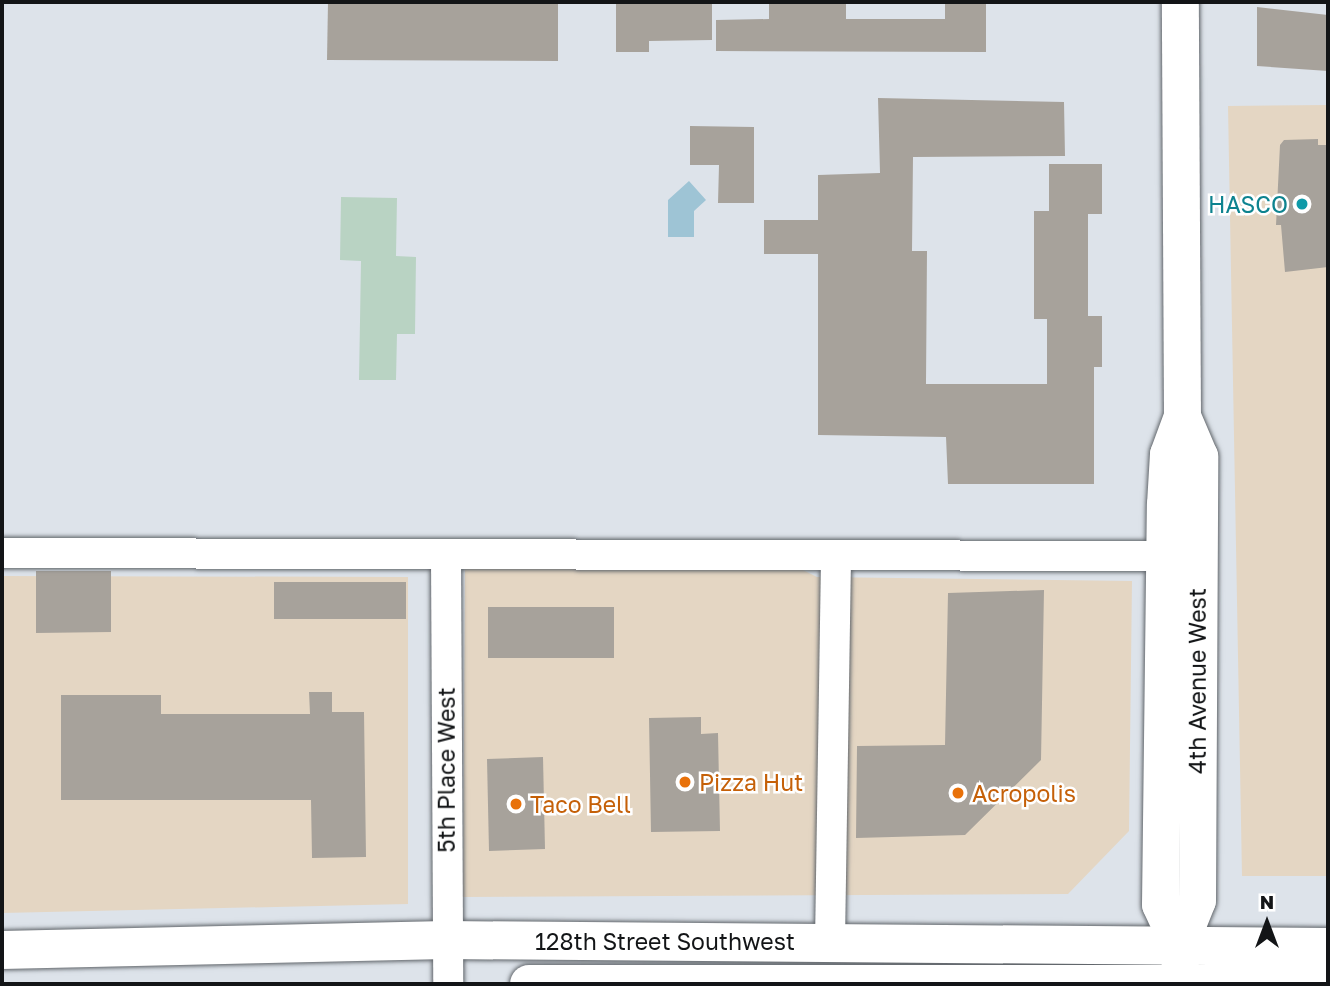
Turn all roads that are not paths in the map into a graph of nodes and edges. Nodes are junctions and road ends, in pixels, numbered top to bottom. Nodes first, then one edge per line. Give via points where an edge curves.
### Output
1 (1180, 2) edge
2 (1182, 416) junction
3 (2, 554) edge
4 (446, 555) junction
5 (1166, 556) junction
6 (836, 558) junction
7 (446, 940) junction
8 (830, 941) junction
9 (1179, 945) junction
10 (1328, 947) edge
11 (2, 950) edge
12 (448, 984) edge
13 (529, 984) edge
14 (1180, 984) edge
15 (1328, 984) edge

1 - 2 street, 4th Avenue West
2 - 5 street, 4th Avenue West via 1168,454
2 - 9 street, 4th Avenue West via 1199,456 1197,900
3 - 4 street
4 - 6 street
4 - 7 street, 5th Place West
5 - 6 street
5 - 9 street, 4th Avenue West via 1160,904
6 - 8 street
7 - 8 main road, 128th Street Southwest
7 - 11 main road, 128th Street Southwest
7 - 12 street, 5th Place West
8 - 9 main road, 128th Street Southwest
9 - 10 main road, 128th Street Southwest
9 - 14 street, 4th Avenue West
13 - 14 main road, 128th Street Southwest
14 - 15 main road, 128th Street Southwest

